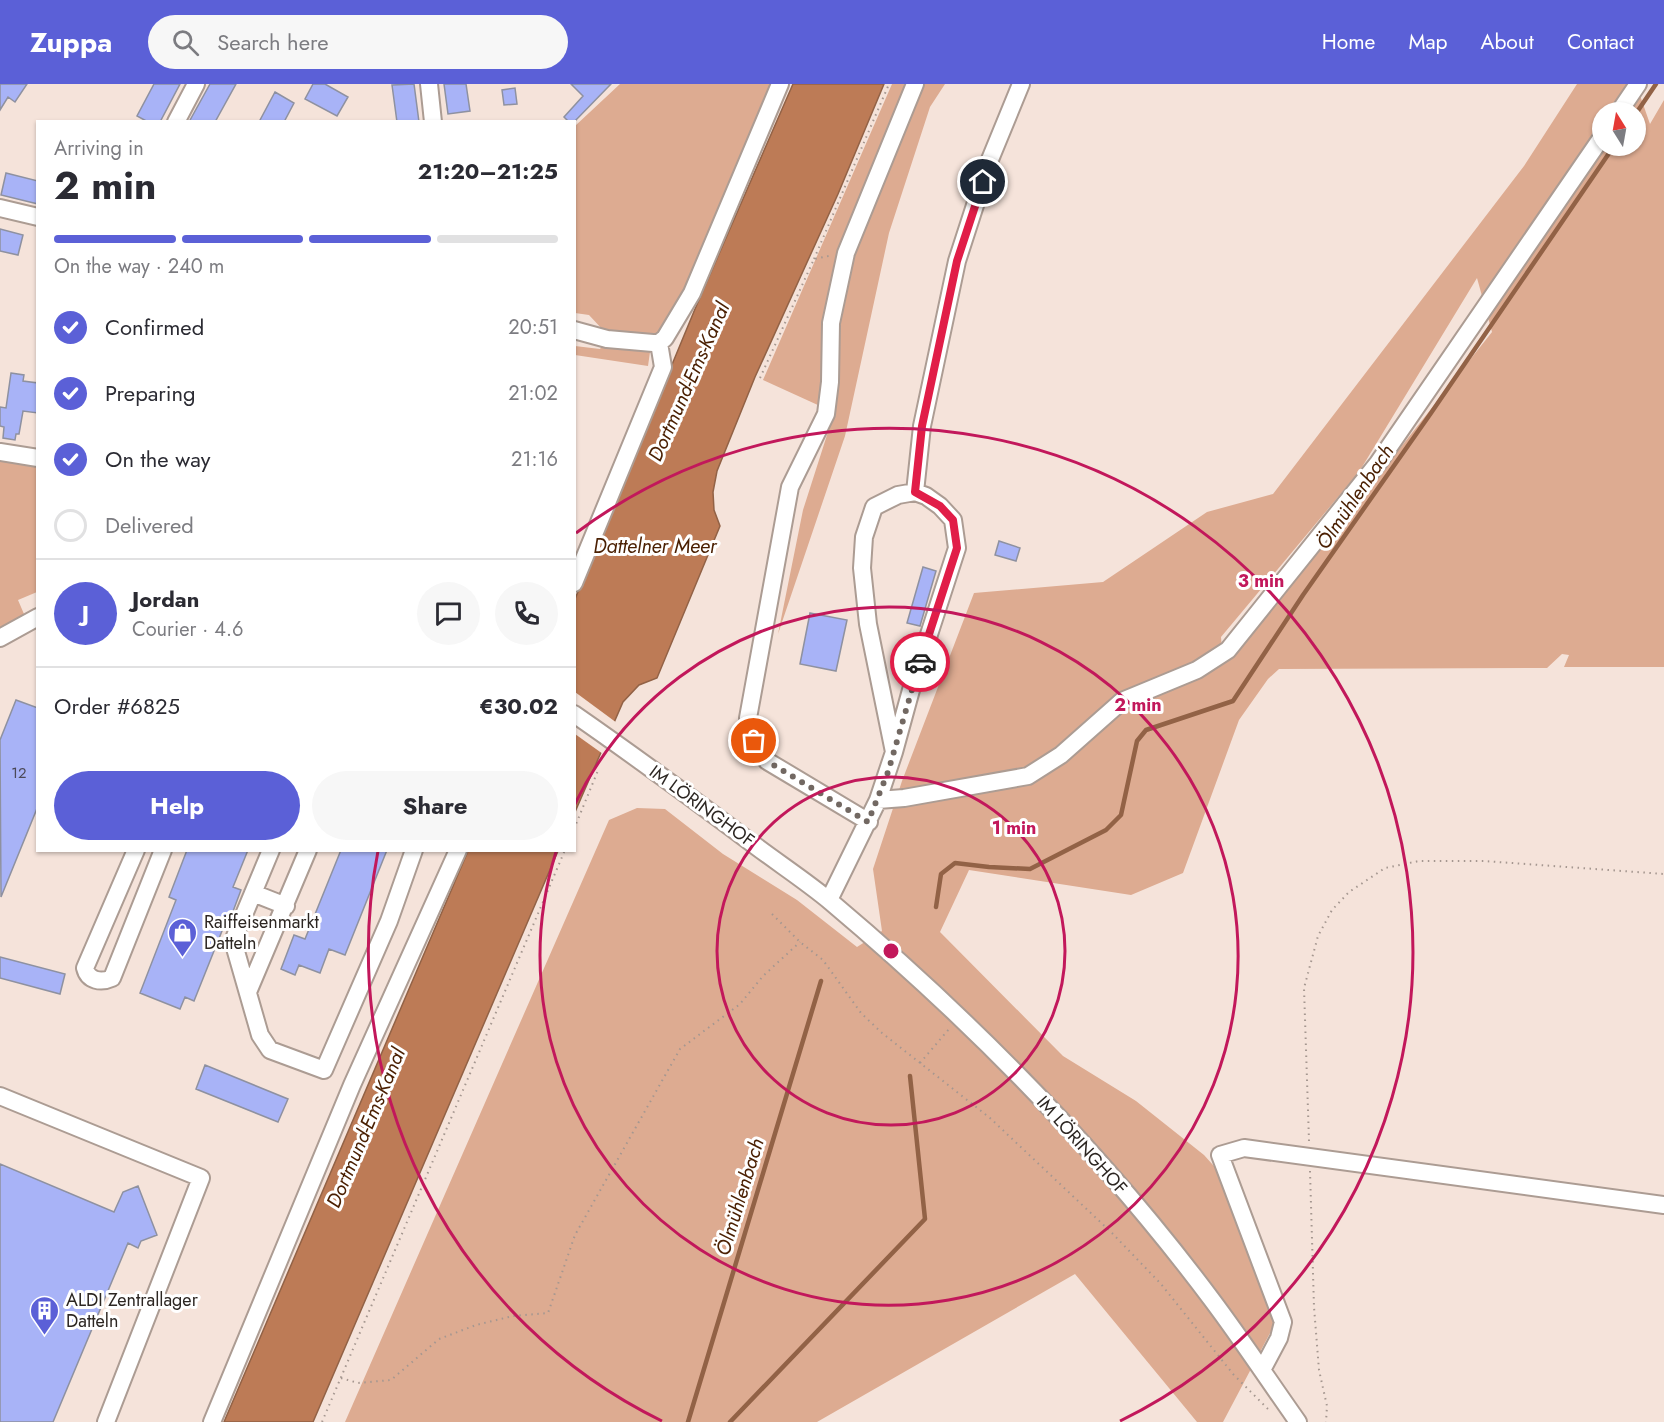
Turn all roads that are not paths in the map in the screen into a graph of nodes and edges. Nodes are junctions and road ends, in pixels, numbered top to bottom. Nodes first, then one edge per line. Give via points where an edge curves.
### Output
1 (196, 84) edge
2 (429, 84) edge
3 (780, 84) edge
4 (915, 84) edge
5 (1021, 84) edge
6 (1638, 84) edge
7 (1626, 102) edge
8 (177, 120) edge
9 (433, 120) edge
10 (1592, 152) edge
11 (0, 208) edge
12 (36, 217) edge
13 (576, 331) edge
14 (659, 343) junction
15 (0, 452) edge
16 (36, 458) edge
17 (915, 492) junction
18 (576, 578) edge
19 (36, 618) edge
20 (0, 638) edge
21 (576, 715) edge
22 (894, 752) junction
23 (878, 800) junction
24 (868, 822) junction
25 (135, 852) edge
26 (162, 852) edge
27 (270, 852) edge
28 (307, 852) edge
29 (413, 852) edge
30 (457, 852) edge
31 (254, 893) junction
32 (829, 900) junction
33 (286, 906) junction
34 (248, 992) junction
35 (0, 1096) edge
36 (1664, 1205) edge
37 (1262, 1370) junction
38 (106, 1422) edge
39 (212, 1422) edge
40 (1298, 1422) edge

1 - 8 street
2 - 9 street
3 - 14 street via 692,293
4 - 24 street via 846,253 831,323 826,414 790,487 748,718 754,741 767,761
5 - 17 street via 989,162 957,261 922,426
6 - 7 street
10 - 23 street via 1378,463 1228,651 1197,670 1122,701 1061,755 1028,776
11 - 12 street
13 - 14 street via 607,339
14 - 18 street via 663,367
15 - 16 street
17 - 22 street via 940,506 953,520 957,548
17 - 22 street via 873,507 864,537 862,568 868,624
19 - 20 street
21 - 32 street, IM LÖRINGHOF
22 - 23 street
23 - 24 street
24 - 32 street
25 - 26 street via 85,968 94,980 112,978
27 - 31 street
28 - 33 street
29 - 34 street via 389,921 324,1070 270,1050 260,1035
30 - 39 street via 352,1084
31 - 33 street
31 - 34 street via 233,941
32 - 37 street, IM LÖRINGHOF via 959,1018 1047,1105 1212,1300
33 - 34 street
35 - 38 street via 201,1178
36 - 37 street via 1244,1148 1220,1155 1283,1322
37 - 40 street, IM LÖRINGHOF

